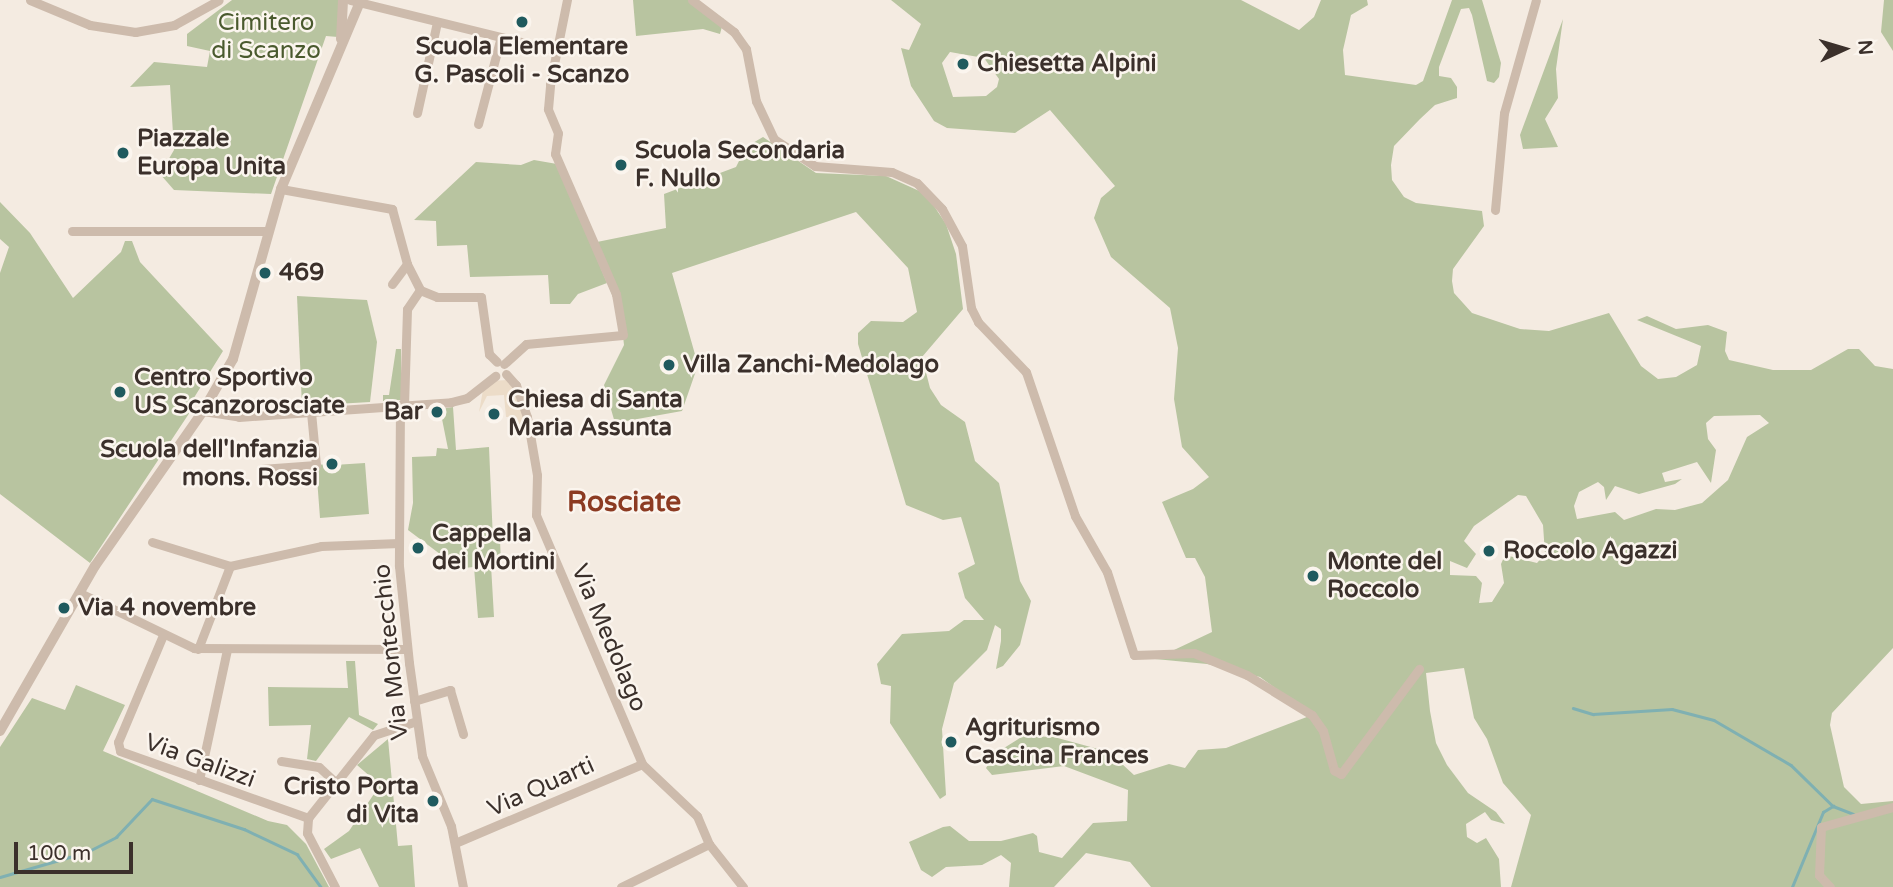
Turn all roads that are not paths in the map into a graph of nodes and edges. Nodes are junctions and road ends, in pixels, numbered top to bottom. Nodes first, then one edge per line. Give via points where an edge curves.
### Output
1 (30, 0) edge
2 (219, 0) edge
3 (343, 0) edge
4 (567, 0) edge
5 (692, 0) edge
6 (1536, 0) edge
7 (357, 1) edge
8 (437, 22) junction
9 (500, 40) junction
10 (341, 45) junction
11 (557, 51) junction
12 (417, 113) dead end
13 (478, 124) dead end
14 (281, 189) junction
15 (1495, 210) dead end
16 (72, 231) dead end
17 (266, 231) junction
18 (407, 264) junction
19 (392, 284) dead end
20 (420, 290) junction
21 (501, 363) junction
22 (506, 374) junction
23 (495, 376) junction
24 (402, 405) junction
25 (204, 411) junction
26 (311, 412) junction
27 (261, 468) dead end
28 (152, 542) dead end
29 (399, 543) junction
30 (230, 566) junction
31 (80, 593) junction
32 (163, 635) junction
33 (198, 649) junction
34 (227, 649) junction
35 (407, 649) junction
36 (1419, 669) dead end
37 (414, 701) junction
38 (417, 721) junction
39 (0, 731) edge
40 (464, 734) dead end
41 (281, 761) dead end
42 (642, 764) junction
43 (199, 780) junction
44 (336, 783) junction
45 (1893, 807) edge
46 (308, 818) junction
47 (455, 844) junction
48 (709, 844) junction
49 (335, 887) edge
50 (463, 887) edge
51 (621, 887) edge
52 (743, 887) edge
53 (1830, 887) edge

1 - 2 street via 107,30 135,32 174,25
3 - 10 street
4 - 11 street
5 - 36 street via 734,32 746,49 760,112 774,139 815,166 874,170 906,178 942,209 962,246 971,308 978,322 1026,372 1075,516 1107,572 1134,655 1194,653 1247,675 1312,715 1323,731 1334,770 1341,774
6 - 15 street via 1504,113
7 - 8 street
7 - 10 street
8 - 9 street
8 - 12 street
9 - 11 street
9 - 13 street
10 - 14 street
11 - 21 street via 548,109 558,133 555,154 616,294 623,335 526,344
14 - 17 street
14 - 18 street via 391,209
16 - 17 street
17 - 25 street via 233,359
18 - 19 street
18 - 20 street
20 - 21 street via 437,296 481,297 489,354
20 - 24 street, Via Montecchio via 408,309
21 - 22 street
21 - 23 street via 493,366
22 - 23 street
22 - 42 street, Via Medolago via 516,385 527,417 537,475 536,515
23 - 24 street via 467,398
24 - 26 street
24 - 29 street, Via Montecchio
25 - 26 street via 239,417
25 - 31 street
26 - 27 street via 316,465
28 - 30 street
29 - 30 street via 321,546
29 - 35 street, Via Montecchio
30 - 33 street
31 - 32 street
31 - 39 street
32 - 33 street
32 - 43 street, Via Galizzi via 118,747 130,756
33 - 34 street
34 - 35 street
34 - 43 street
35 - 37 street, Via Montecchio
37 - 38 street, Via Montecchio
37 - 40 street via 450,690
38 - 44 street via 374,735
38 - 47 street, Via Montecchio via 422,756
41 - 44 street via 319,767
42 - 47 street, Via Quarti
42 - 48 street, Via Medolago via 697,816
43 - 46 street, Via Galizzi
44 - 46 street
45 - 53 street via 1821,827 1819,875
46 - 49 street via 307,833
47 - 50 street, Via Montecchio
48 - 51 street
48 - 52 street, Via Medolago

